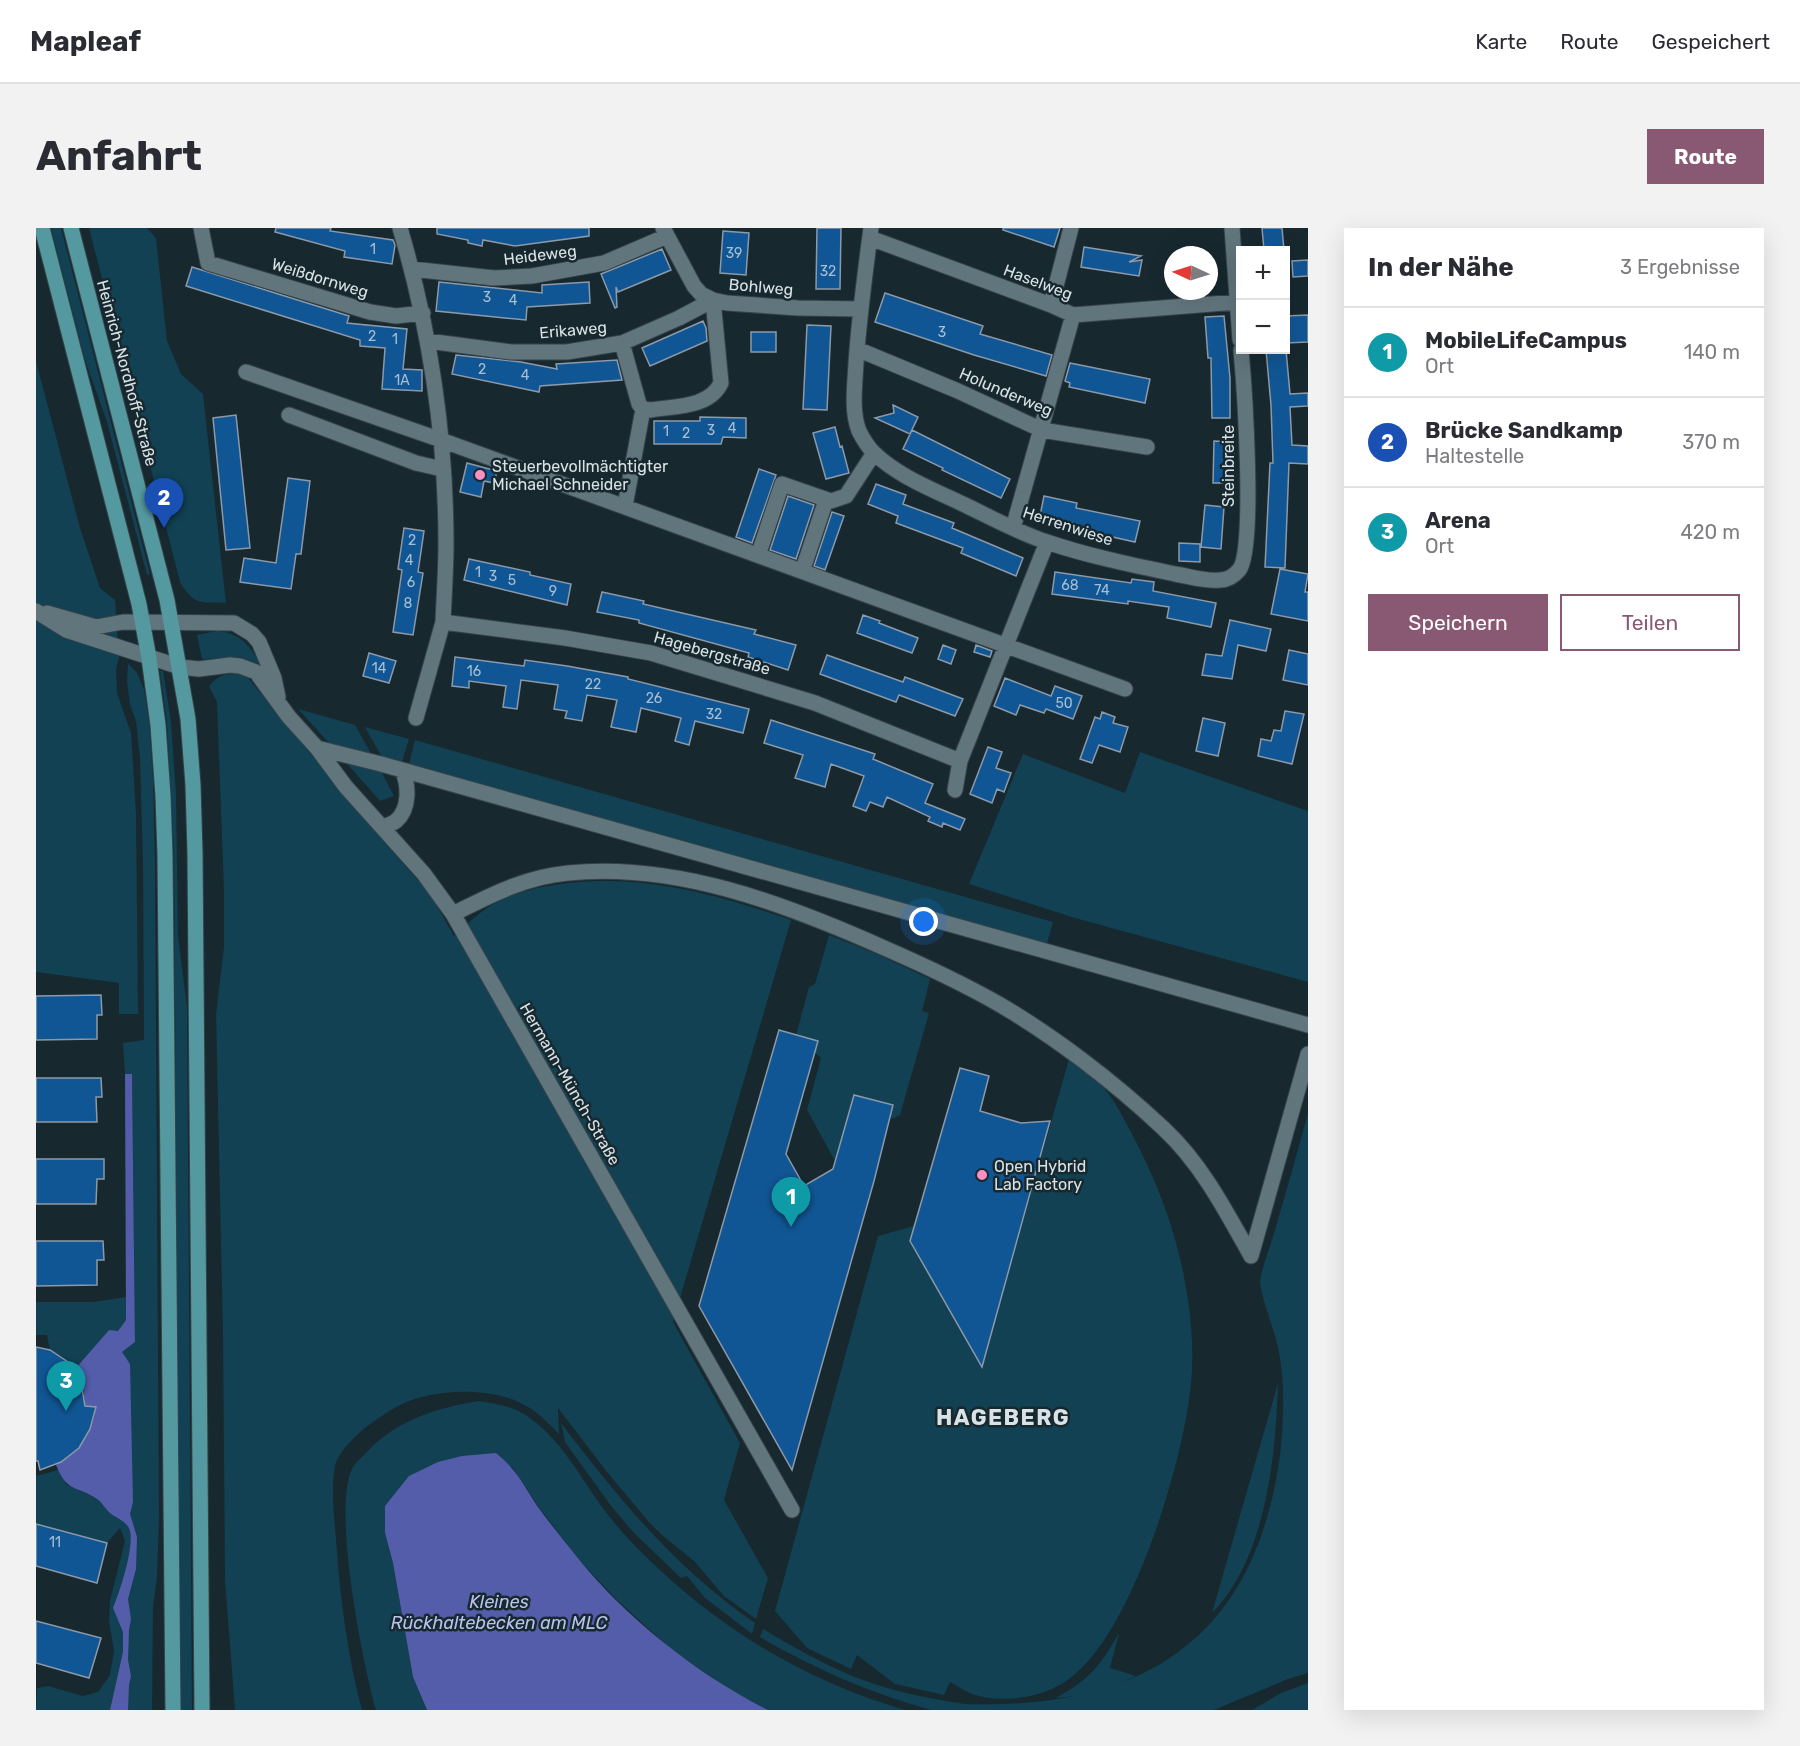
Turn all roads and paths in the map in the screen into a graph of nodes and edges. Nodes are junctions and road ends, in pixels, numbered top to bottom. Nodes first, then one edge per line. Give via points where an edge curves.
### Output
1 (42, 228) edge
2 (71, 228) edge
3 (201, 228) edge
4 (400, 228) edge
5 (1071, 228) edge
6 (1232, 228) edge
7 (665, 232) edge
8 (870, 233) edge
9 (412, 268) junction
10 (713, 300) junction
11 (1237, 300) edge
12 (1236, 302) edge
13 (1052, 305) junction
14 (861, 309) junction
15 (423, 313) junction
16 (1073, 315) junction
17 (428, 341) junction
18 (622, 343) junction
19 (857, 349) junction
20 (1241, 354) edge
21 (246, 372) dead end
22 (644, 409) junction
23 (289, 415) dead end
24 (1042, 430) junction
25 (441, 440) junction
26 (1147, 447) dead end
27 (874, 453) junction
28 (442, 469) junction
29 (826, 500) junction
30 (625, 506) junction
31 (1013, 528) junction
32 (1047, 542) junction
33 (761, 548) dead end
34 (805, 563) dead end
35 (1231, 577) joint
36 (36, 611) edge
37 (142, 622) junction
38 (443, 622) junction
39 (171, 623) junction
40 (1006, 644) junction
41 (149, 658) junction
42 (180, 667) junction
43 (1125, 689) dead end
44 (279, 702) junction
45 (416, 718) dead end
46 (317, 748) junction
47 (960, 761) junction
48 (402, 770) junction
49 (955, 790) dead end
50 (382, 827) junction
51 (453, 914) junction
52 (1308, 1025) edge
53 (1308, 1054) edge
54 (792, 1510) dead end
55 (173, 1710) edge
56 (202, 1710) edge

1 - 37 main road
2 - 39 main road, Heinrich-Nordhoff-Straße
3 - 15 street, Weißdornweg via 208,263 370,312 396,316
4 - 9 street
5 - 13 street
6 - 11 street
7 - 9 street, Heideweg via 604,263 532,276 494,278
7 - 10 street, Bohlweg via 694,286
8 - 13 street, Haselweg
8 - 14 street, Herrenwiese
9 - 15 street
10 - 14 street, Bohlweg via 788,308
10 - 18 street, Erikaweg
10 - 22 street via 721,383 716,394 704,401
12 - 16 street, Haselweg
13 - 16 street, Haselweg
14 - 19 street, Herrenwiese
15 - 17 street
16 - 24 street
17 - 18 street, Erikaweg via 511,352 567,352
17 - 25 street
18 - 22 street via 639,404
19 - 24 street, Holunderweg
19 - 27 street, Herrenwiese via 855,415
20 - 35 street, Steinbreite via 1248,458 1246,552 1241,568
21 - 25 street
22 - 30 street
23 - 28 street via 416,464
24 - 26 street, Holunderweg
24 - 31 street
25 - 28 street
25 - 30 street
27 - 29 street via 846,496
27 - 31 street, Herrenwiese via 917,482
28 - 38 street via 446,543
29 - 33 street via 782,484
29 - 34 street
30 - 40 street
31 - 32 street, Herrenwiese
32 - 35 street, Herrenwiese via 1206,580
32 - 40 street
36 - 37 street, Hermann-Münch-Straße via 96,627
36 - 41 street, Hermann-Münch-Straße via 66,630
37 - 39 street, Hermann-Münch-Straße
37 - 41 main road
38 - 45 street
38 - 47 street, Hagebergstraße via 651,653 815,702
39 - 42 main road, Heinrich-Nordhoff-Straße
39 - 44 street, Hermann-Münch-Straße via 226,622 252,634 267,660
40 - 43 street
40 - 47 street
41 - 42 street, Hermann-Münch-Straße
41 - 55 main road via 158,725 165,855
42 - 44 street, Hermann-Münch-Straße via 230,665 249,669 256,672
42 - 56 main road, Heinrich-Nordhoff-Straße via 188,719 195,853
44 - 46 street, Hermann-Münch-Straße
46 - 48 street
46 - 50 street, Hermann-Münch-Straße
47 - 49 street
48 - 50 street via 408,788 405,806 396,821
48 - 52 street
50 - 51 street, Hermann-Münch-Straße
51 - 53 street via 533,879 589,871 629,872 725,889 855,935 997,1003 1099,1074 1164,1129 1195,1165 1251,1256
51 - 54 street, Hermann-Münch-Straße

